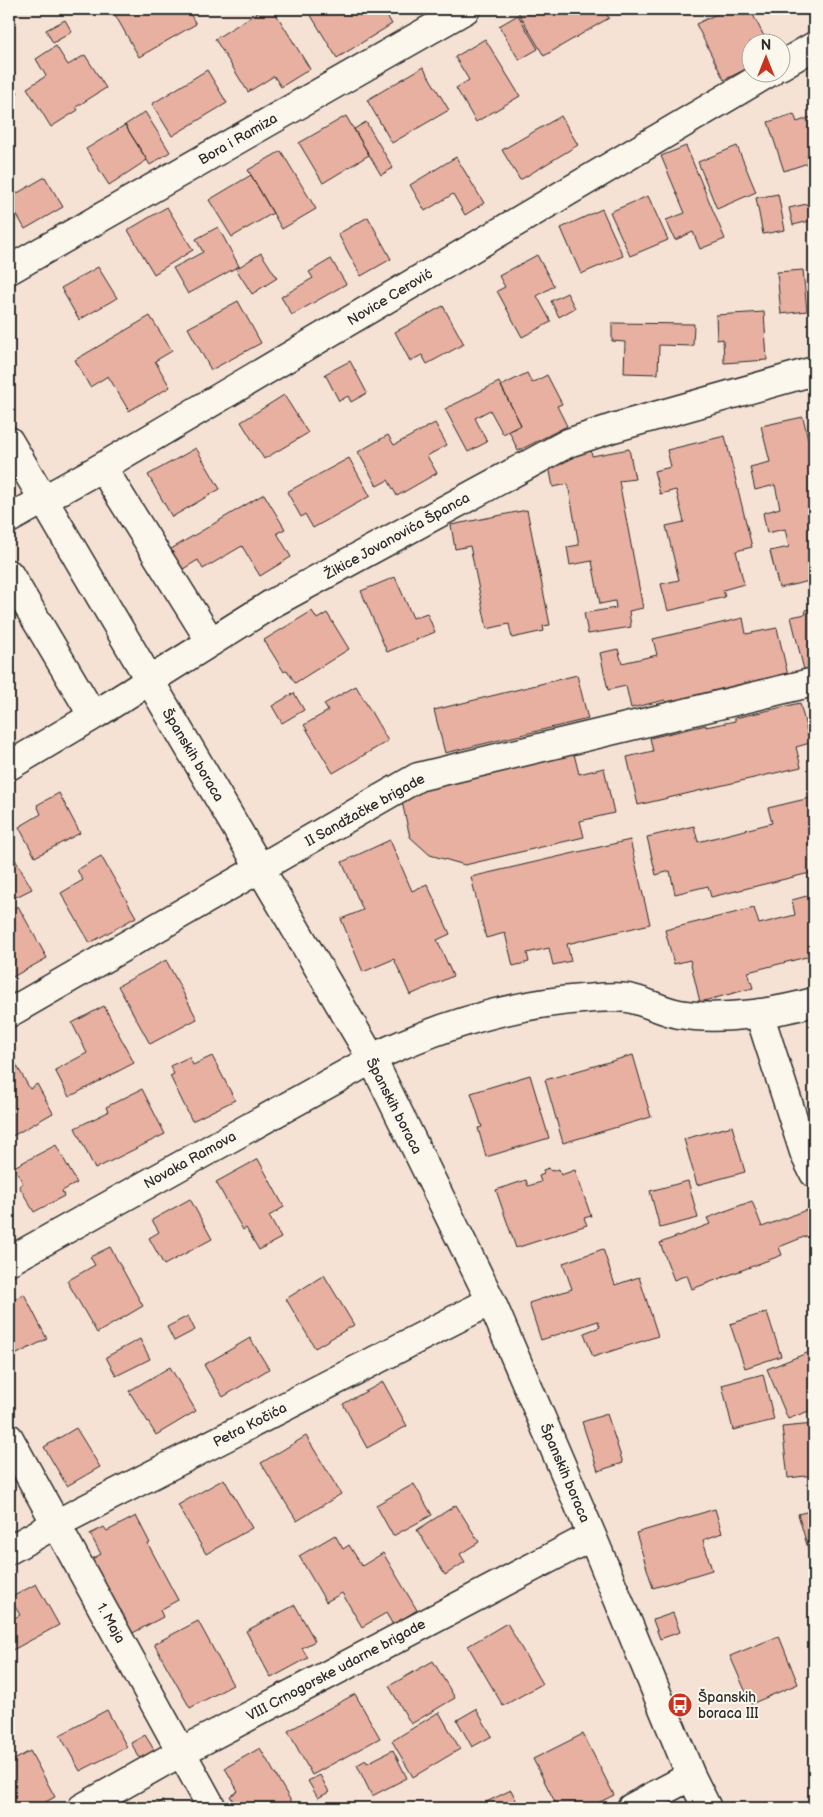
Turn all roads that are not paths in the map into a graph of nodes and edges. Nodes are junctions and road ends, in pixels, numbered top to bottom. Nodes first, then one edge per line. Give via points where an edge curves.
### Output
1 (466, 9) edge
2 (814, 46) edge
3 (790, 60) edge
4 (753, 82) edge
5 (9, 270) edge
6 (814, 371) edge
7 (9, 441) edge
8 (102, 467) junction
9 (44, 499) junction
10 (9, 519) edge
11 (9, 574) edge
12 (210, 642) junction
13 (149, 681) junction
14 (814, 682) edge
15 (94, 716) junction
16 (9, 766) edge
17 (260, 869) junction
18 (814, 1002) edge
19 (9, 1013) edge
20 (759, 1013) junction
21 (372, 1059) junction
22 (814, 1173) edge
23 (9, 1261) edge
24 (491, 1301) junction
25 (9, 1438) edge
26 (56, 1524) junction
27 (592, 1536) junction
28 (9, 1550) edge
29 (182, 1752) junction
30 (691, 1776) junction
31 (82, 1808) edge
32 (212, 1808) edge
33 (631, 1808) edge
34 (707, 1808) edge

1 - 5 street, Bora i Ramiza
2 - 3 street
4 - 8 street, Novice Cerović
6 - 12 street, Žikice Jovanovića Španca via 568,443 273,603
7 - 9 street, Španskih boraca
8 - 9 street, Novice Cerović
8 - 12 street
9 - 10 street, Novice Cerović
9 - 13 street, Španskih boraca
11 - 15 street
12 - 13 street, Žikice Jovanovića Španca
13 - 15 street, Žikice Jovanovića Španca
13 - 17 street, Španskih boraca
14 - 17 street, II Sandžačke brigade via 418,777
15 - 16 street, Žikice Jovanovića Španca
17 - 19 street, II Sandžačke brigade
17 - 21 street, Španskih boraca
18 - 20 street, Novaka Ramova
20 - 21 street, Novaka Ramova via 697,1017 676,1014 629,998 570,1000 460,1023
20 - 22 street via 805,1155
21 - 23 street, Novaka Ramova
21 - 24 street, Španskih boraca
24 - 26 street, Petra Kočića
24 - 27 street, Španskih boraca
25 - 26 street, 1. Maja
26 - 28 street, Petra Kočića
26 - 29 street, 1. Maja
27 - 29 street, VIII Crnogorske udarne brigade
27 - 30 street, Španskih boraca
29 - 31 street, VIII Crnogorske udarne brigade
29 - 32 street, 1. Maja
30 - 33 street
30 - 34 street, Španskih boraca

